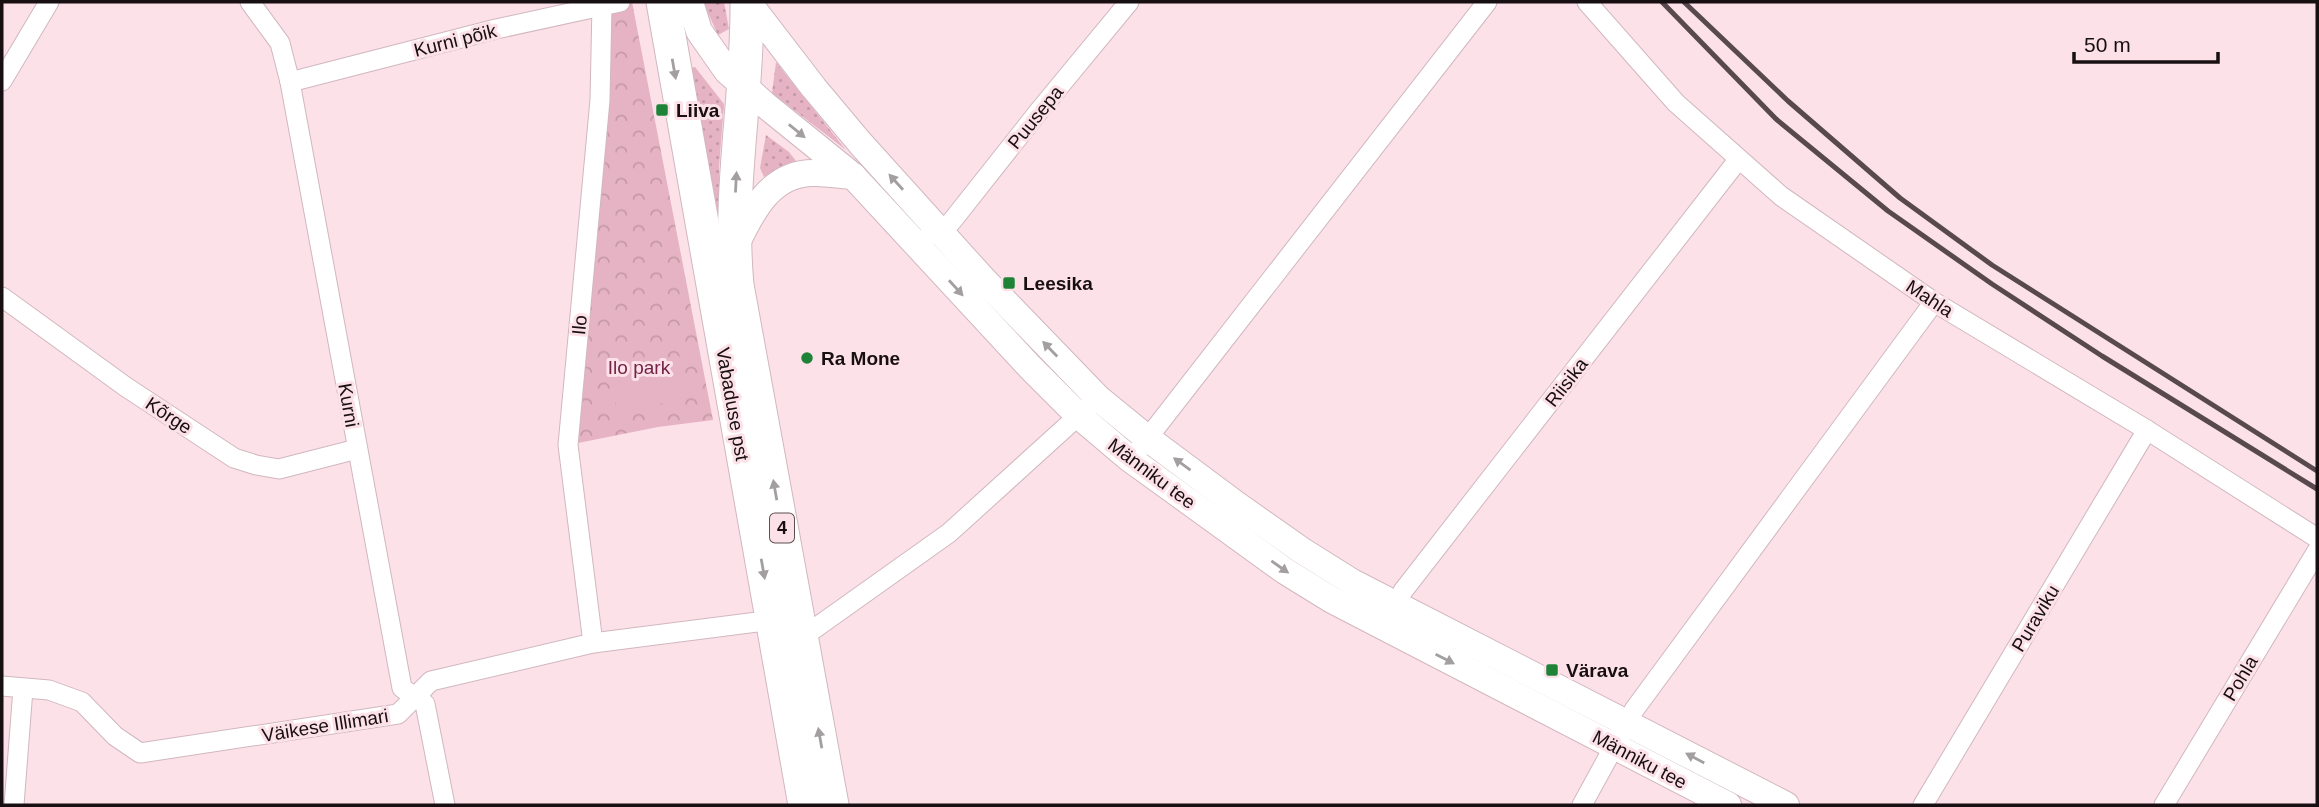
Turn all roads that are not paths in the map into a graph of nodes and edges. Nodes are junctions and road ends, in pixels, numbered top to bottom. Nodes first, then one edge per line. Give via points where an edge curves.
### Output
1 (49, 2) edge
2 (250, 2) edge
3 (663, 2) edge
4 (690, 2) edge
5 (748, 2) edge
6 (1129, 2) edge
7 (1487, 2) edge
8 (1587, 2) edge
9 (611, 4) edge
10 (2, 81) edge
11 (290, 82) junction
12 (744, 87) junction
13 (1738, 160) junction
14 (853, 176) junction
15 (941, 233) junction
16 (910, 237) junction
17 (734, 250) junction
18 (2, 297) edge
19 (1934, 302) junction
20 (1088, 406) junction
21 (2147, 430) junction
22 (1147, 439) junction
23 (357, 449) junction
24 (1130, 459) junction
25 (2317, 538) edge
26 (2317, 551) edge
27 (1396, 605) junction
28 (790, 622) junction
29 (593, 643) junction
30 (2, 686) edge
31 (23, 689) junction
32 (415, 697) junction
33 (1627, 722) junction
34 (1614, 745) junction
35 (14, 805) edge
36 (445, 805) edge
37 (805, 805) edge
38 (832, 805) edge
39 (1582, 805) edge
40 (1728, 805) edge
41 (1786, 805) edge
42 (1923, 805) edge
43 (2164, 805) edge

1 - 10 street
2 - 11 street, Kurni via 280,43
3 -> 28 highway, Vabaduse pst / 4
4 - 12 street, Männiku tee via 709,48
5 - 12 highway, Vabaduse pst / 4
15 -> 5 street, Männiku tee via 822,97
6 - 15 street, Puusepa
7 - 22 street
8 - 13 street, Mahla via 1676,103
9 - 11 street, Kurni põik
9 - 29 street, Ilo via 568,445
11 - 23 street, Kurni
12 -> 14 street, Männiku tee
17 -> 12 highway, Vabaduse pst / 4
13 - 19 street, Mahla via 1781,196
13 - 27 street, Riisika
14 - 16 street, Männiku tee
14 - 17 street via 812,173 782,181 757,203
15 - 16 street
20 -> 15 street, Männiku tee
16 -> 20 street, Männiku tee via 1030,367
28 -> 17 highway, Vabaduse pst / 4
18 - 23 street, Kõrge via 234,458 279,469
19 - 21 street, Mahla
19 - 33 street
20 - 22 street, Männiku tee
20 - 24 street, Männiku tee
20 - 28 street via 949,533 814,629
21 - 25 street, Mahla
21 - 42 street, Puraviku
22 - 24 street
27 -> 22 street, Männiku tee via 1301,550
23 - 32 street, Kurni via 402,688
24 -> 34 street, Männiku tee via 1332,600
26 - 43 street, Pohla
27 - 33 street, Männiku tee
28 - 29 street, Väikese Illimari
28 - 37 highway, Vabaduse pst / 4
38 -> 28 highway, Vabaduse pst / 4
29 - 32 street, Väikese Illimari via 431,681
30 - 31 street, Väikese Illimari
31 - 32 street, Väikese Illimari via 49,690 82,702 115,736 140,753 398,714
31 - 35 street
32 - 36 street, Kurni via 425,704
33 - 34 street
41 -> 33 street, Männiku tee
34 - 39 street
34 - 40 street, Männiku tee

